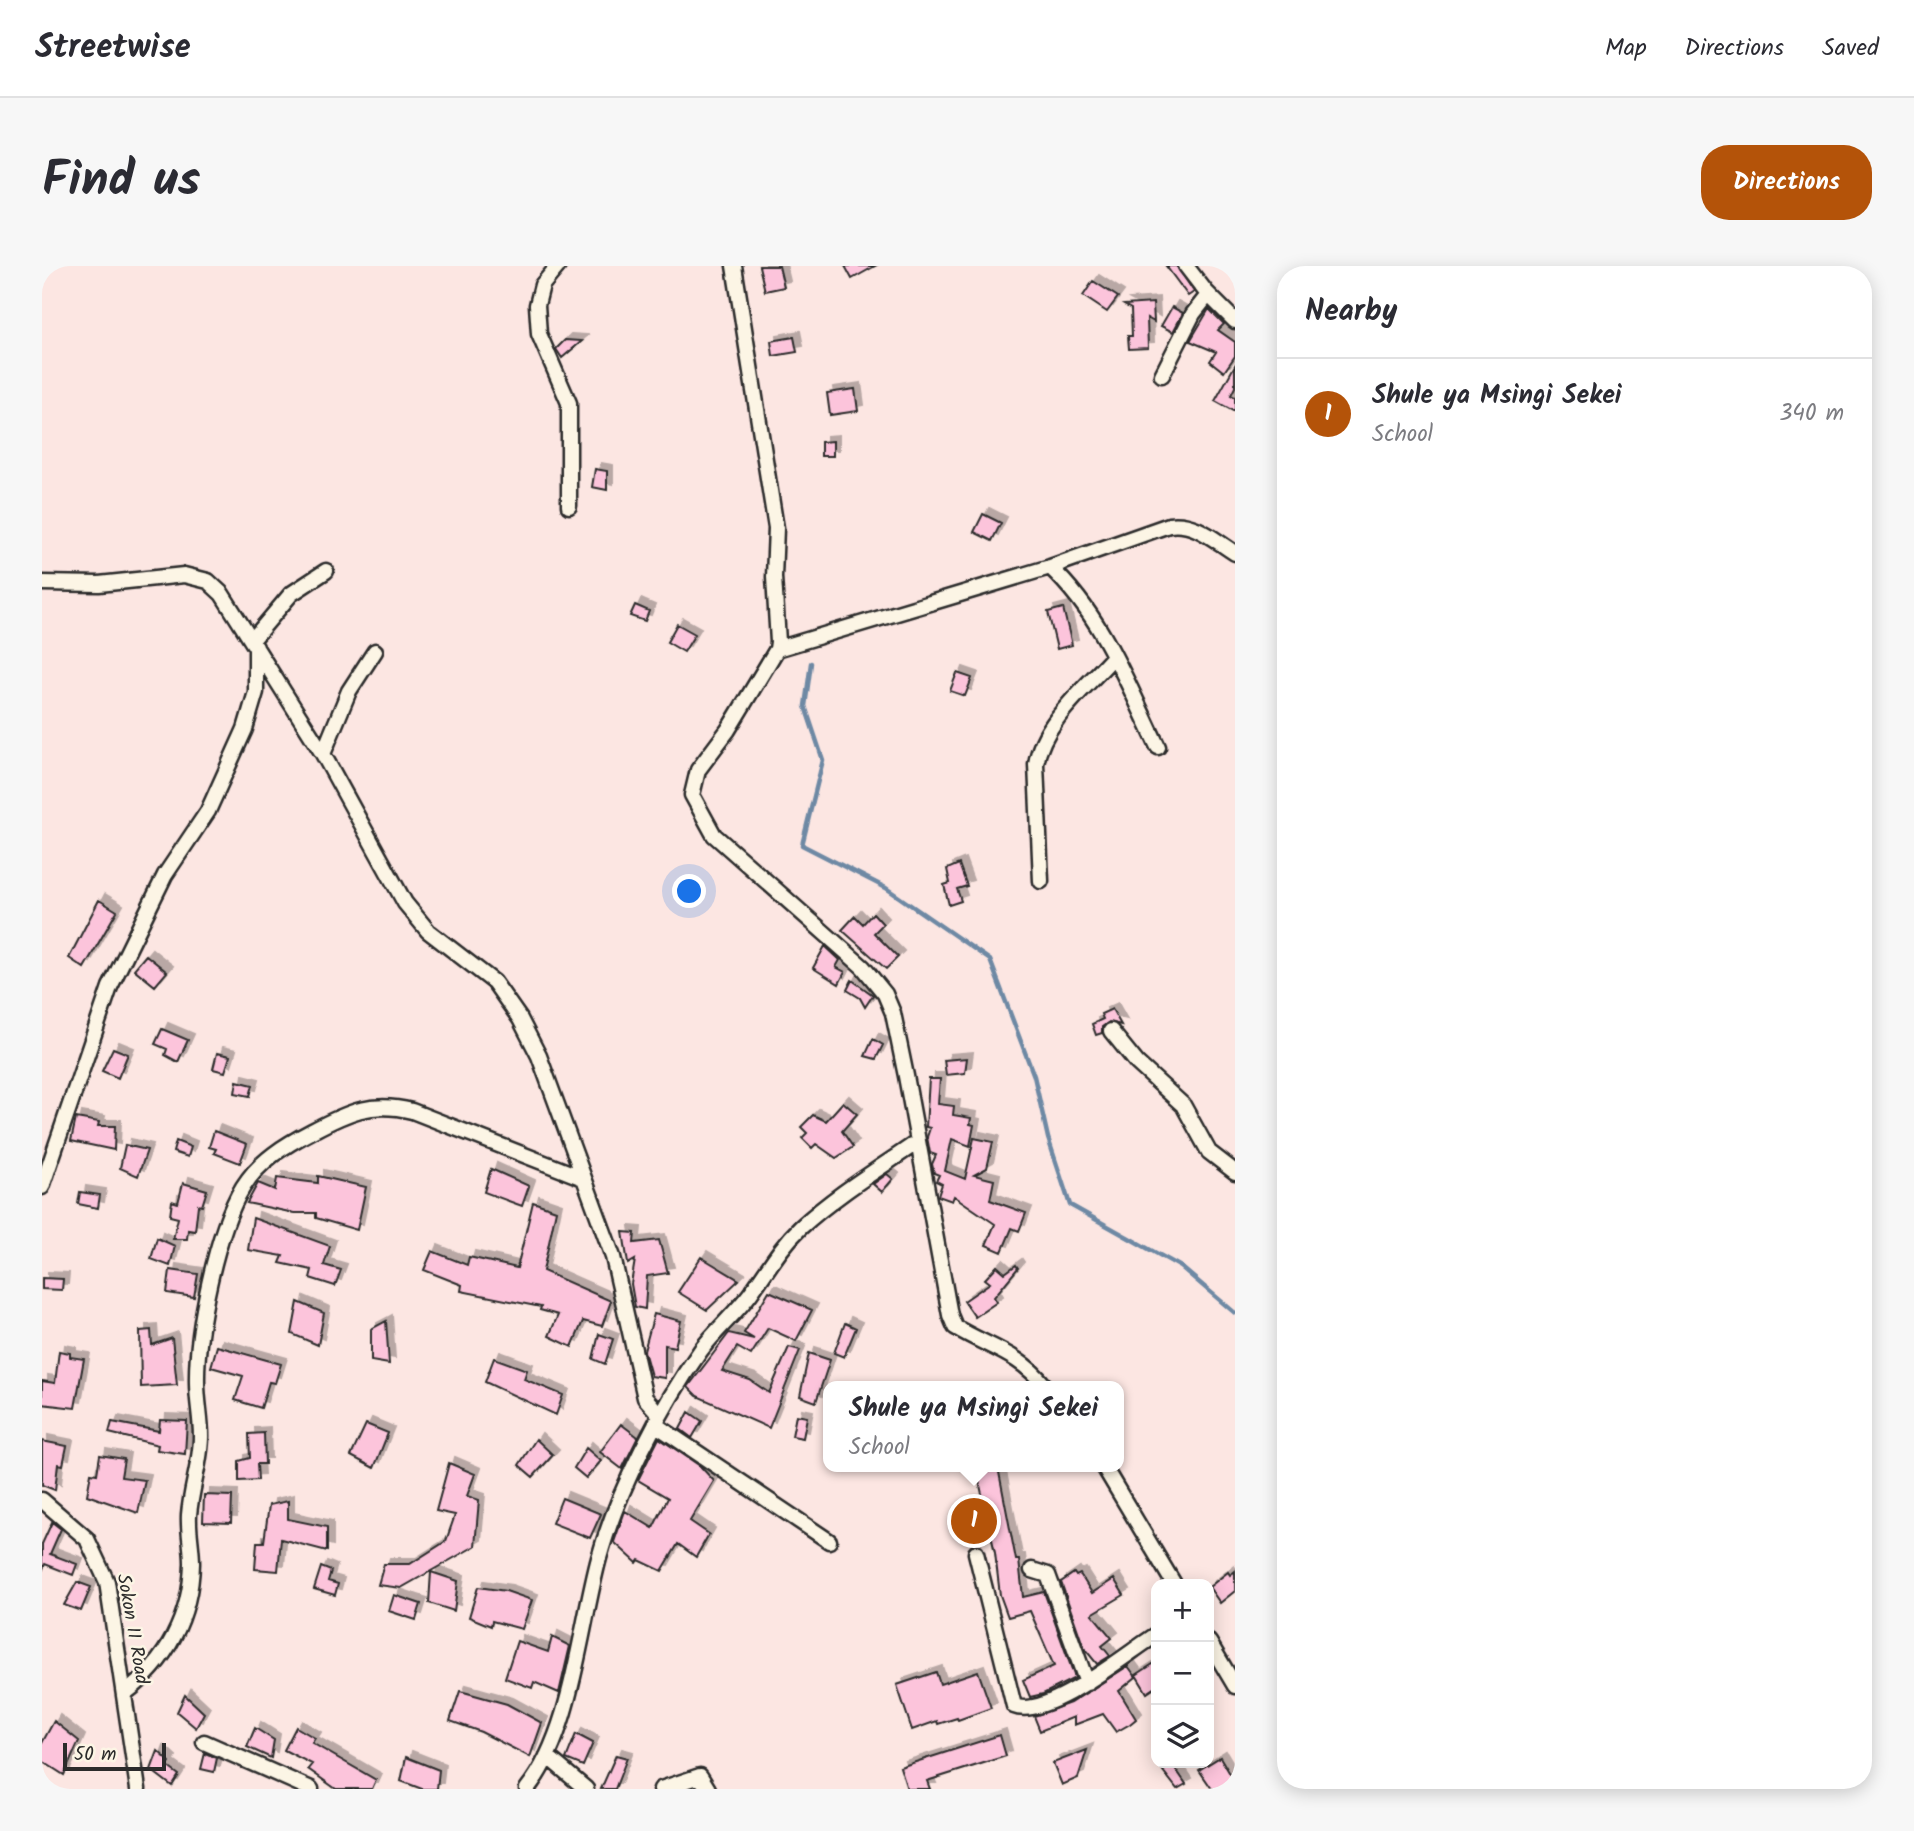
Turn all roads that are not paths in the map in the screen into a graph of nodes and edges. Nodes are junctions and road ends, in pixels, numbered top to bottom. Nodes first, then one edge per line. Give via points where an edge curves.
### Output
1 (558, 266) edge
2 (734, 266) edge
3 (1186, 266) edge
4 (1208, 295) junction
5 (1235, 321) edge
6 (1163, 375) dead end
7 (569, 506) dead end
8 (1235, 554) edge
9 (1050, 567) junction
10 (326, 571) dead end
11 (42, 583) edge
12 (254, 643) junction
13 (777, 649) junction
14 (375, 652) dead end
15 (1114, 656) junction
16 (1158, 747) dead end
17 (323, 754) junction
18 (1041, 881) dead end
19 (1111, 1031) dead end
20 (916, 1143) junction
21 (1235, 1172) edge
22 (583, 1178) junction
23 (42, 1187) edge
24 (1041, 1381) edge
25 (658, 1420) junction
26 (1107, 1472) edge
27 (42, 1500) edge
28 (829, 1541) dead end
29 (976, 1553) dead end
30 (1032, 1570) dead end
31 (1171, 1579) edge
32 (1151, 1638) edge
33 (1214, 1650) edge
34 (1087, 1683) junction
35 (1235, 1686) edge
36 (124, 1694) junction
37 (204, 1742) dead end
38 (547, 1756) junction
39 (138, 1789) edge
40 (311, 1789) edge
41 (527, 1789) edge
42 (586, 1789) edge
43 (661, 1789) edge
44 (708, 1789) edge

1 - 7 street via 538,293 537,305 539,334 569,403
2 - 13 street via 776,528
3 - 4 street
4 - 5 street
4 - 6 street via 1188,321
8 - 9 street via 1183,523
9 - 13 street
9 - 15 street via 1085,604
10 - 12 street via 291,594
11 - 12 street via 197,577 222,594
12 - 17 street
12 - 23 street via 256,692 246,729 208,811 165,875 110,987
13 - 20 street via 698,770 692,787 695,804 714,835 863,967 885,994 893,1013
14 - 17 street via 349,691
15 - 16 street
15 - 18 street via 1051,727 1038,750
17 - 22 street via 405,903 428,931 494,982 520,1020 539,1056
19 - 21 street via 1184,1105 1209,1152
20 - 24 street via 955,1327 1002,1349
20 - 25 street via 826,1205 783,1246 702,1349
22 - 25 street via 613,1257 645,1398
22 - 36 street via 387,1105 344,1115 277,1150 243,1187 214,1266 199,1350 201,1438 190,1510 188,1604 167,1647 143,1679
25 - 28 street
25 - 38 street via 607,1530 566,1701
26 - 31 street
27 - 36 street, Sokon II Road via 87,1539 99,1561
29 - 34 street via 1014,1706 1021,1709 1044,1703
30 - 34 street via 1048,1575
32 - 34 street
33 - 35 street
36 - 39 street, Sokon II Road
37 - 40 street
38 - 41 street
38 - 42 street
43 - 44 street via 700,1776

